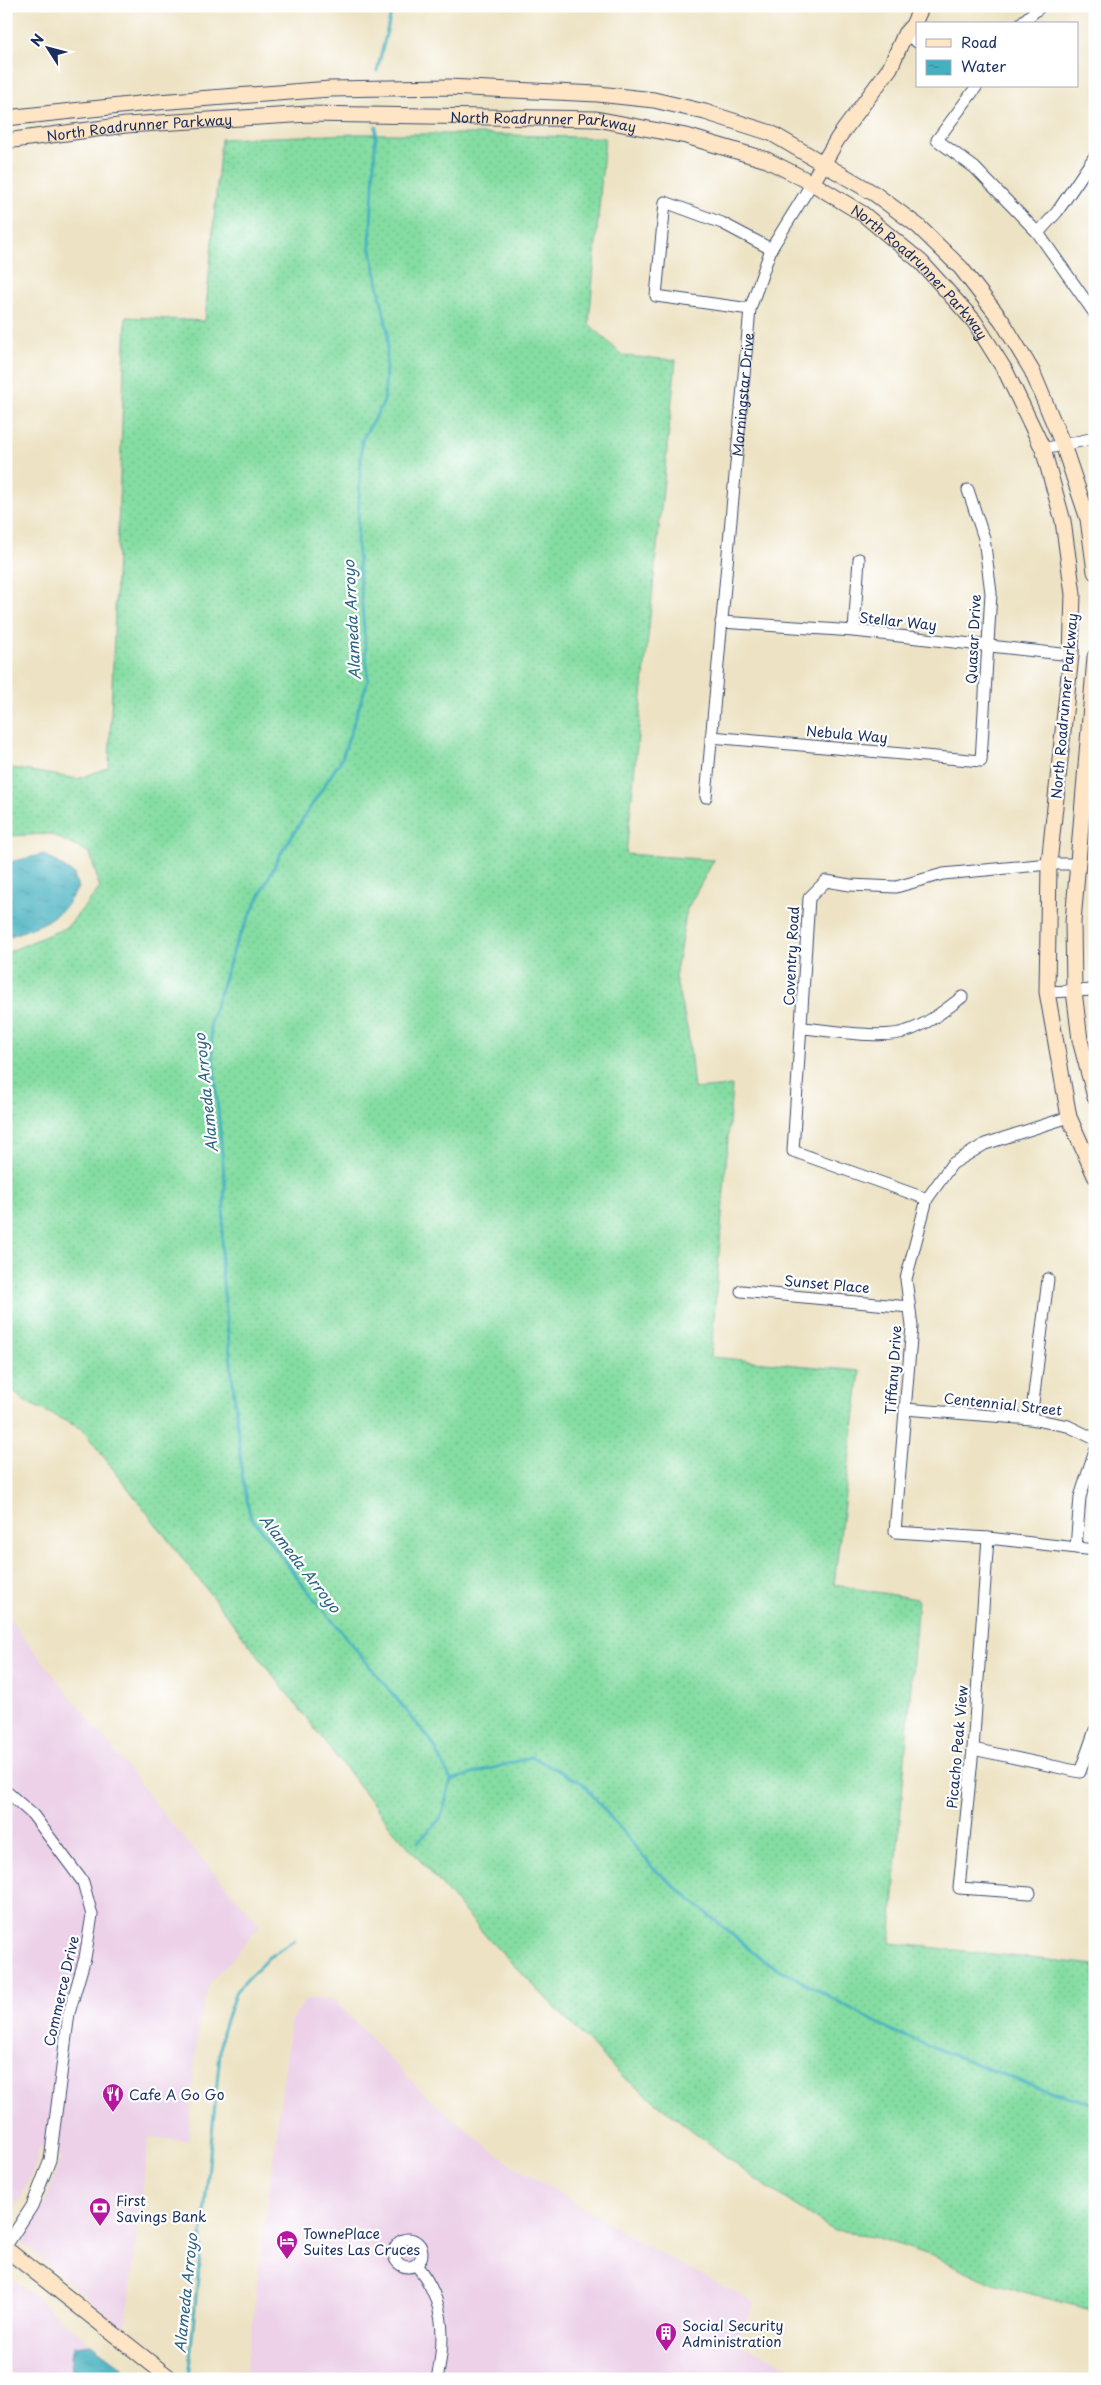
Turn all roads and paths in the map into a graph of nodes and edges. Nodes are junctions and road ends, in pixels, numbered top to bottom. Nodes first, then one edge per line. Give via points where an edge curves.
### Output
1 (910, 6) edge
2 (922, 6) edge
3 (1040, 6) edge
4 (1022, 22) edge
5 (911, 38) edge
6 (976, 88) edge
7 (6, 118) edge
8 (6, 141) edge
9 (1095, 156) edge
10 (824, 164) junction
11 (812, 183) junction
12 (1038, 233) junction
13 (771, 249) junction
14 (750, 309) junction
15 (1095, 314) edge
16 (1095, 438) edge
17 (1063, 444) junction
18 (1043, 449) junction
19 (968, 490) dead end
20 (859, 559) dead end
21 (1095, 572) edge
22 (721, 622) junction
23 (854, 631) junction
24 (989, 646) junction
25 (1071, 655) junction
26 (1095, 657) edge
27 (711, 737) junction
28 (981, 761) joint
29 (706, 797) dead end
30 (1049, 864) junction
31 (1078, 864) junction
32 (1095, 990) edge
33 (1074, 991) junction
34 (1047, 992) junction
35 (962, 997) dead end
36 (802, 1028) junction
37 (1095, 1097) edge
38 (1069, 1117) junction
39 (1095, 1176) edge
40 (927, 1199) junction
41 (1048, 1279) dead end
42 (741, 1291) dead end
43 (909, 1307) junction
44 (906, 1409) junction
45 (1032, 1419) junction
46 (1095, 1439) edge
47 (1095, 1451) edge
48 (988, 1538) junction
49 (1076, 1548) junction
50 (1095, 1550) edge
51 (1095, 1730) edge
52 (973, 1749) junction
53 (6, 1791) edge
54 (1030, 1893) dead end
55 (6, 2247) edge
56 (416, 2265) dead end
57 (170, 2378) edge
58 (437, 2379) edge

1 - 5 main road, Morningstar Drive via 904,21
2 - 5 main road, Morningstar Drive via 913,24
3 - 4 street
5 - 10 main road, Morningstar Drive via 844,130
6 - 12 street via 937,140 975,168
7 - 10 main road, North Roadrunner Parkway via 330,89 448,87 598,94 654,100 705,112 771,133
8 - 11 main road, North Roadrunner Parkway via 126,125 309,114 596,119 686,136 758,157
9 - 12 street via 1057,212
10 - 11 main road, Morningstar Drive
10 - 17 main road, North Roadrunner Parkway via 875,194 918,226 961,268 1002,321 1032,371
11 - 13 street, Morningstar Drive
11 - 18 main road, North Roadrunner Parkway via 863,214 921,262 974,322 1006,372
12 - 15 street
13 - 14 street, Morningstar Drive
13 - 14 street via 722,223 665,202 656,296
14 - 22 street, Morningstar Drive
16 - 17 street
17 - 18 street
17 - 21 main road, North Roadrunner Parkway via 1088,519
18 - 25 main road, North Roadrunner Parkway via 1063,521 1073,594
19 - 24 street, Quasar Drive via 984,538 991,594
20 - 23 street
22 - 23 street, Stellar Way
22 - 27 street, Morningstar Drive
23 - 24 street, Stellar Way
24 - 25 street, Stellar Way
24 - 28 street, Quasar Drive
25 - 30 main road, North Roadrunner Parkway
26 - 31 main road, North Roadrunner Parkway
27 - 28 street, Nebula Way
27 - 29 street, Morningstar Drive
30 - 31 street, Coventry Road
30 - 34 main road, North Roadrunner Parkway
30 - 36 street, Coventry Road via 943,874 896,887 826,881 809,898
31 - 33 main road, North Roadrunner Parkway via 1073,922
32 - 33 street
33 - 34 street
33 - 37 main road, North Roadrunner Parkway via 1080,1040
34 - 38 main road, North Roadrunner Parkway
35 - 36 street via 927,1023 905,1032 875,1034
36 - 40 street, Coventry Road via 793,1151
38 - 39 main road, North Roadrunner Parkway
38 - 40 street, Tiffany Drive via 986,1144 952,1164
40 - 43 street, Tiffany Drive via 906,1278
41 - 45 street
42 - 43 street, Sunset Place
43 - 44 street, Tiffany Drive via 912,1326
44 - 45 street, Centennial Street
44 - 48 street, Tiffany Drive via 895,1532
45 - 46 street, Centennial Street via 1068,1426
47 - 49 street via 1080,1497
48 - 49 street
48 - 52 street, Picacho Peak View
49 - 50 street
51 - 52 street via 1080,1772
52 - 54 street, Picacho Peak View via 959,1888
53 - 55 street, Commerce Drive via 33,1815 83,1882 92,1915 85,1958 68,2013 50,2160 32,2206
55 - 57 main road
56 - 58 street via 438,2301 443,2328

